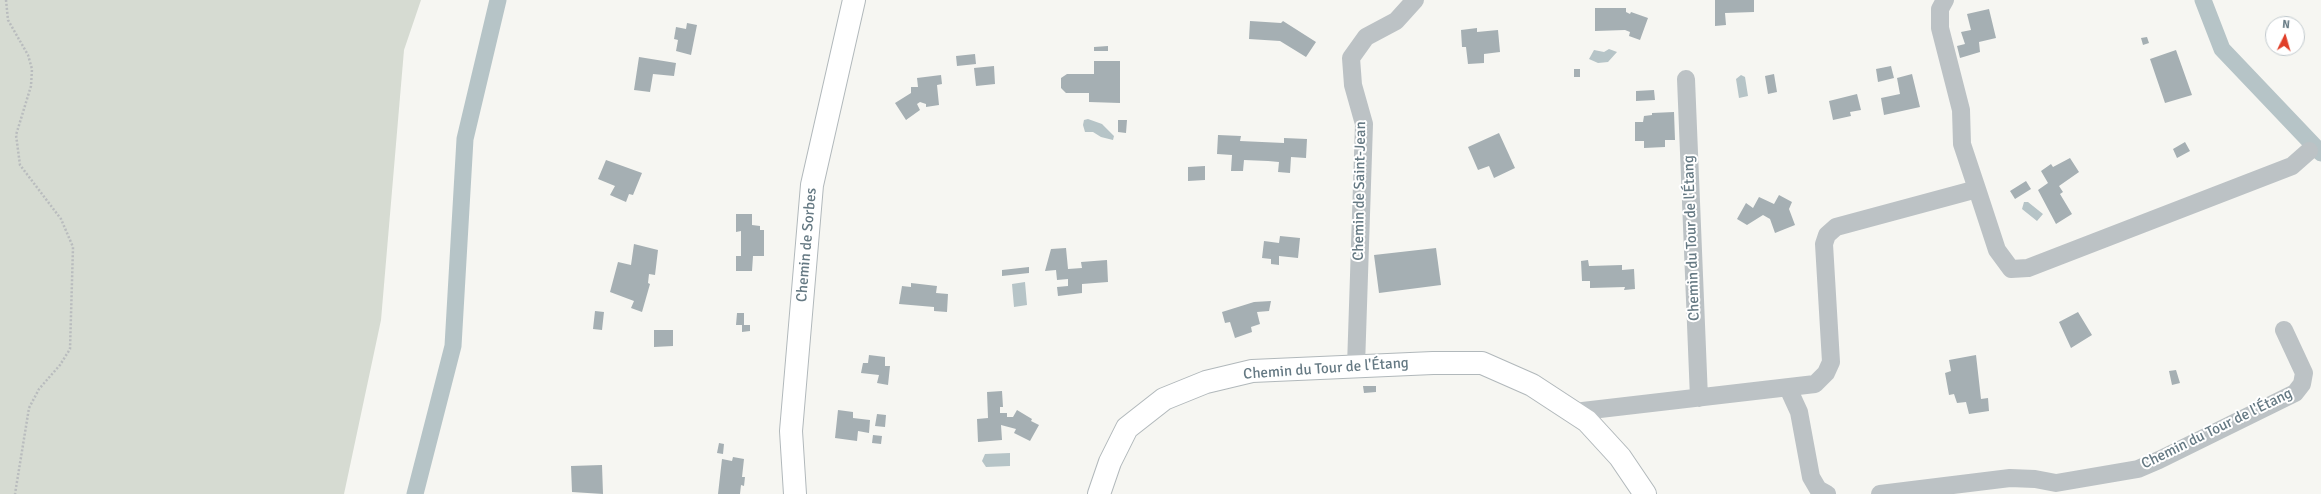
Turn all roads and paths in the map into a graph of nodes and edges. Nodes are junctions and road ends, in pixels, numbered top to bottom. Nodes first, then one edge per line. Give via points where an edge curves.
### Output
1 (6, 0) edge
2 (854, 0) edge
3 (1415, 0) edge
4 (1945, 0) edge
5 (1686, 79) dead end
6 (2309, 151) dead end
7 (1977, 189) junction
8 (2284, 330) dead end
9 (1356, 366) junction
10 (1788, 388) junction
11 (1699, 398) junction
12 (1574, 412) junction
13 (15, 494) edge
14 (795, 494) edge
15 (1099, 494) edge
16 (1645, 494) edge
17 (1827, 494) edge
18 (1880, 494) edge

1 - 13 path via 8,20 28,55 32,69 31,86 16,134 20,165 61,220 73,247 70,349 39,389 29,408
2 - 14 street, Chemin de Sorbes via 812,185 791,431
3 - 9 street, Chemin de Saint-Jean via 1396,21 1366,37 1351,58 1353,85 1364,124
4 - 7 street via 1940,9 1940,28 1961,110 1962,144
5 - 11 street, Chemin du Tour de l'Étang
6 - 7 street via 2292,166 2028,268 2011,269 1997,250
7 - 10 street via 1836,227 1828,234 1824,244 1831,362 1815,384
8 - 18 street, Chemin du Tour de l'Étang via 2304,373 2302,384 2295,393 2159,460 2138,468 2056,483 2010,478
9 - 12 street, Chemin du Tour de l'Étang via 1482,363 1532,385
9 - 15 street, Chemin du Tour de l'Étang via 1252,371 1206,382 1164,399 1127,428 1110,462
10 - 11 street
10 - 17 street via 1799,412 1812,477 1818,489
11 - 12 street
12 - 16 street, Chemin du Tour de l'Étang via 1587,421 1620,458

